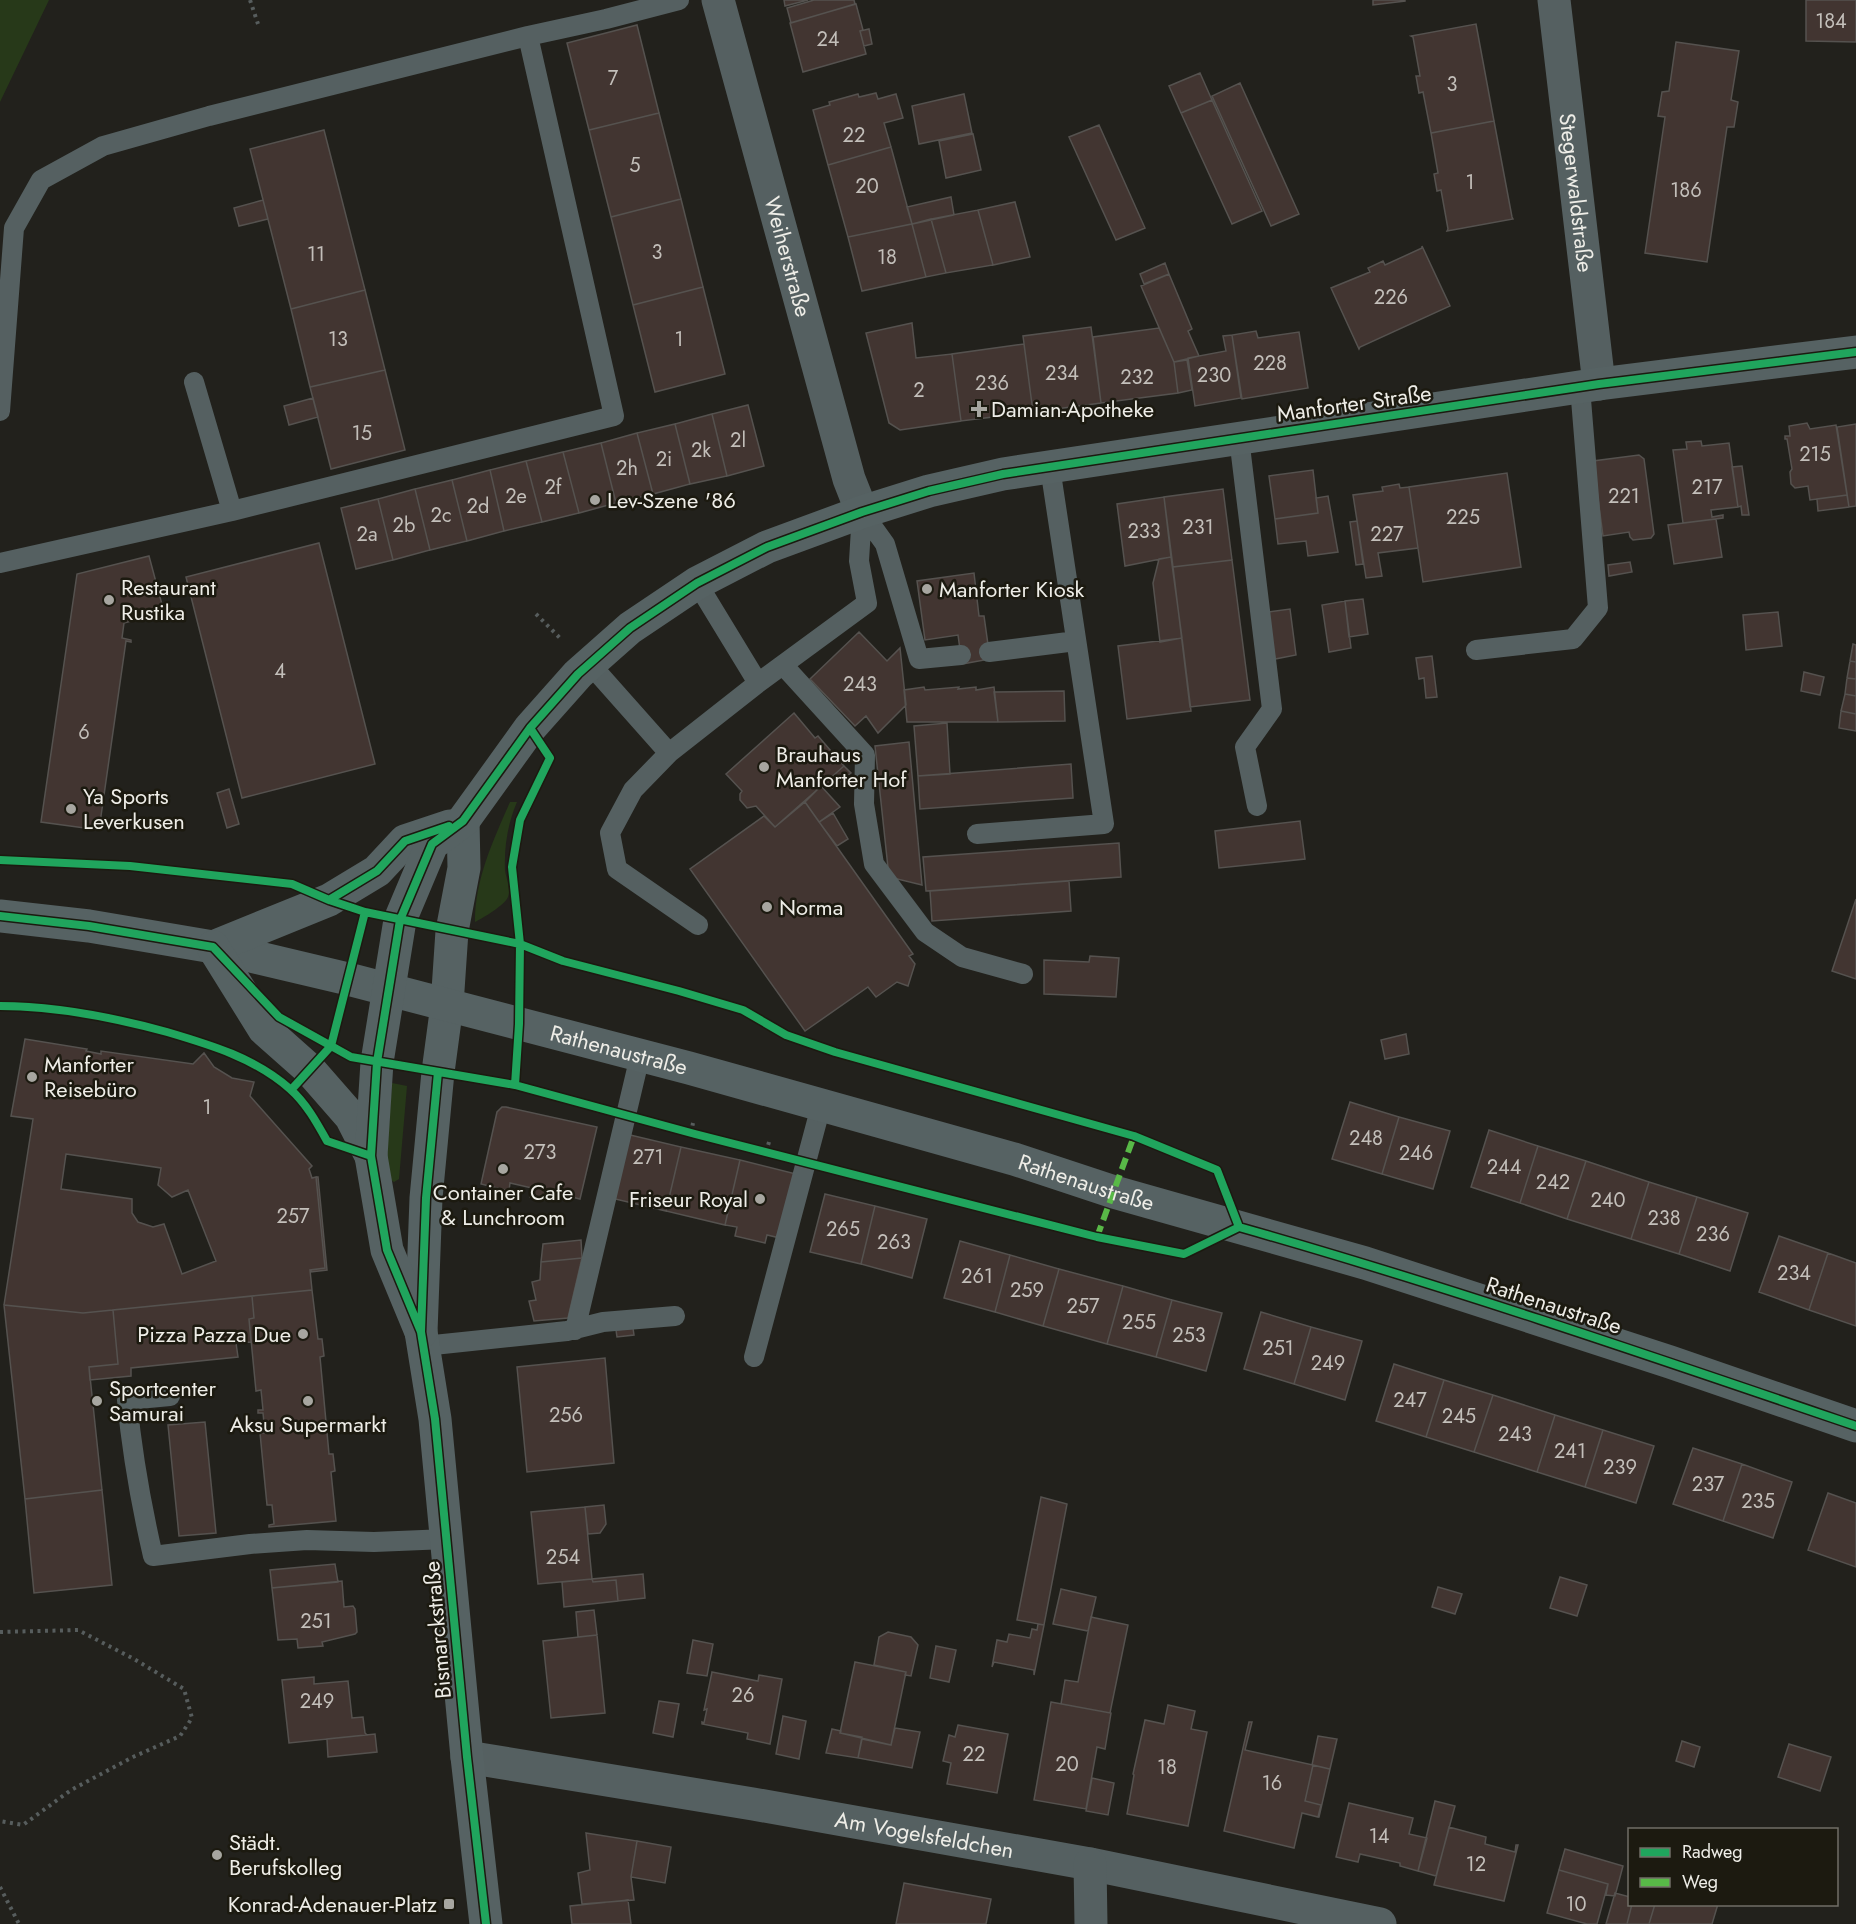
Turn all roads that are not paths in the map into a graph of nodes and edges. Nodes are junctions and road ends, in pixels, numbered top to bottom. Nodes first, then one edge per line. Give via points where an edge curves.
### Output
1 (679, 0) edge
2 (718, 0) edge
3 (1554, 0) edge
4 (528, 36) junction
5 (1856, 352) edge
6 (194, 382) dead end
7 (1590, 386) junction
8 (0, 411) edge
9 (1239, 438) junction
10 (1050, 467) junction
11 (232, 511) junction
12 (862, 512) junction
13 (0, 563) edge
14 (697, 583) junction
15 (1076, 641) junction
16 (1476, 650) dead end
17 (988, 652) dead end
18 (961, 655) dead end
19 (590, 664) junction
20 (783, 665) junction
21 (758, 682) junction
22 (669, 753) junction
23 (1257, 806) dead end
24 (463, 821) junction
25 (977, 834) dead end
26 (0, 916) edge
27 (698, 925) dead end
28 (213, 947) junction
29 (1023, 975) dead end
30 (390, 990) junction
31 (447, 1005) junction
32 (640, 1056) junction
33 (821, 1106) junction
34 (371, 1156) junction
35 (675, 1316) dead end
36 (574, 1330) junction
37 (423, 1339) junction
38 (754, 1357) dead end
39 (170, 1396) dead end
40 (1856, 1426) edge
41 (447, 1539) junction
42 (467, 1757) junction
43 (1089, 1864) junction
44 (486, 1924) edge
45 (1091, 1924) edge
46 (1380, 1924) edge

1 - 4 lane
2 - 12 street, Weiherstraße via 849,479
3 - 7 street, Stegerwaldstraße
4 - 8 lane via 103,146 41,180 15,228
4 - 11 lane via 614,416
5 - 7 main road, Manforter Straße
6 - 11 lane
7 - 9 main road, Manforter Straße
7 - 16 lane via 1598,608 1573,639
9 - 10 main road, Manforter Straße
9 - 23 lane via 1272,709 1245,747
10 - 12 main road, Manforter Straße via 940,488
10 - 15 lane
11 - 13 lane
12 - 14 main road via 767,547
12 - 18 lane via 885,544 919,659
12 - 20 lane via 859,561 867,603
14 - 19 main road via 630,628
14 - 21 lane
15 - 17 lane
15 - 25 lane via 1104,824
19 - 22 lane
19 - 24 main road via 530,728
20 - 21 lane
20 - 29 lane via 865,754 864,804 874,864 925,932 962,957
21 - 22 lane
22 - 27 lane via 633,790 610,833 617,869
24 - 28 main road via 405,841 377,872 329,900
24 - 30 main road via 432,844 400,920
24 - 31 main road via 464,868 452,930
26 - 28 main road, Rathenaustraße
28 - 30 main road, Rathenaustraße
28 - 34 main road via 264,1029 309,1069 351,1117
30 - 31 main road, Rathenaustraße
30 - 34 main road, Bismarckstraße via 377,1062
31 - 32 main road, Rathenaustraße
31 - 37 main road, Bismarckstraße via 426,1198
32 - 33 main road, Rathenaustraße
32 - 36 lane
33 - 38 lane
33 - 40 main road, Rathenaustraße via 1365,1263
34 - 37 main road, Bismarckstraße via 387,1250
35 - 36 lane via 603,1322
36 - 37 lane
37 - 41 main road, Bismarckstraße
39 - 41 lane via 127,1400 141,1505 153,1556 307,1540
41 - 42 main road, Bismarckstraße
42 - 43 street, Am Vogelsfeldchen
42 - 44 main road, Bismarckstraße
43 - 45 street
43 - 46 street, Am Vogelsfeldchen

